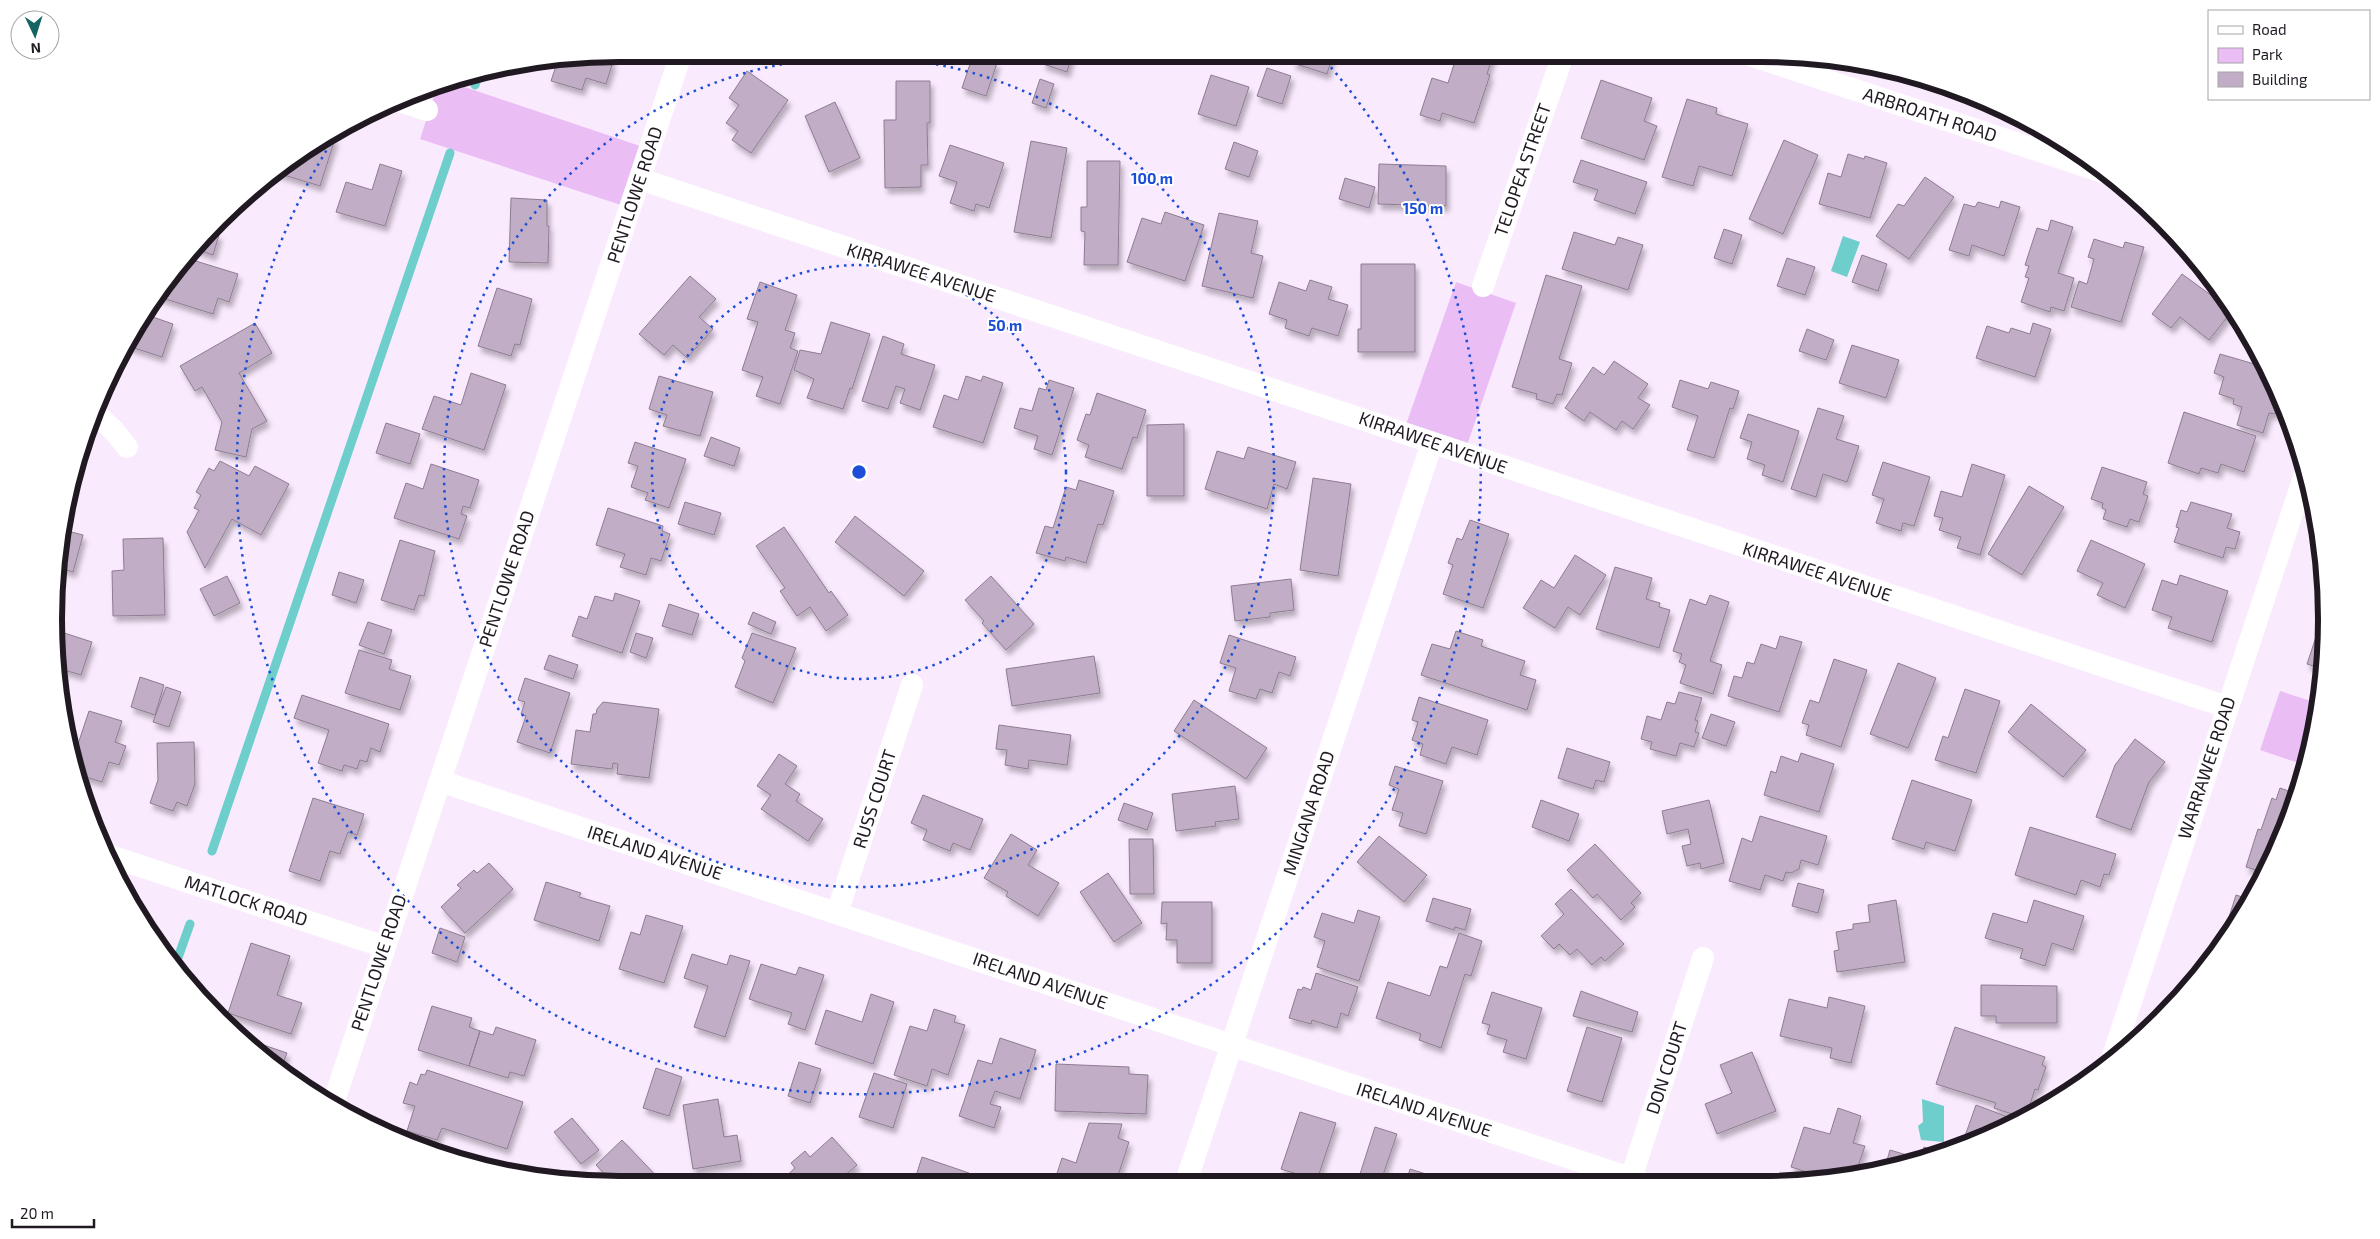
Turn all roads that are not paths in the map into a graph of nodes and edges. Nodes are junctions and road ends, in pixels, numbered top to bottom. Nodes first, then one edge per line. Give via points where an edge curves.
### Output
1 (678, 62) edge
2 (1561, 62) edge
3 (1773, 63) edge
4 (409, 104) edge
5 (427, 110) dead end
6 (2083, 165) edge
7 (640, 179) junction
8 (1483, 286) dead end
9 (100, 418) edge
10 (1432, 443) junction
11 (127, 447) dead end
12 (2301, 485) edge
13 (912, 685) dead end
14 (2227, 707) junction
15 (440, 782) junction
16 (116, 858) edge
17 (837, 913) junction
18 (385, 947) junction
19 (1703, 958) dead end
20 (1231, 1046) junction
21 (2115, 1048) edge
22 (334, 1098) edge
23 (1188, 1176) edge
24 (1623, 1176) edge
25 (1636, 1176) edge

1 - 7 street, PENTLOWE ROAD
2 - 8 street, TELOPEA STREET
3 - 6 street, ARBROATH ROAD
4 - 5 street
7 - 10 street, KIRRAWEE AVENUE
7 - 15 street, PENTLOWE ROAD
9 - 11 street
10 - 14 street, KIRRAWEE AVENUE
10 - 20 street, MINGANA ROAD
12 - 14 street, WARRAWEE ROAD
13 - 17 street, RUSS COURT
14 - 21 street, WARRAWEE ROAD
15 - 17 street, IRELAND AVENUE
15 - 18 street, PENTLOWE ROAD
16 - 18 street, MATLOCK ROAD
17 - 20 street, IRELAND AVENUE
18 - 22 street, PENTLOWE ROAD
19 - 25 street, DON COURT
20 - 23 street, MINGANA ROAD
20 - 24 street, IRELAND AVENUE

